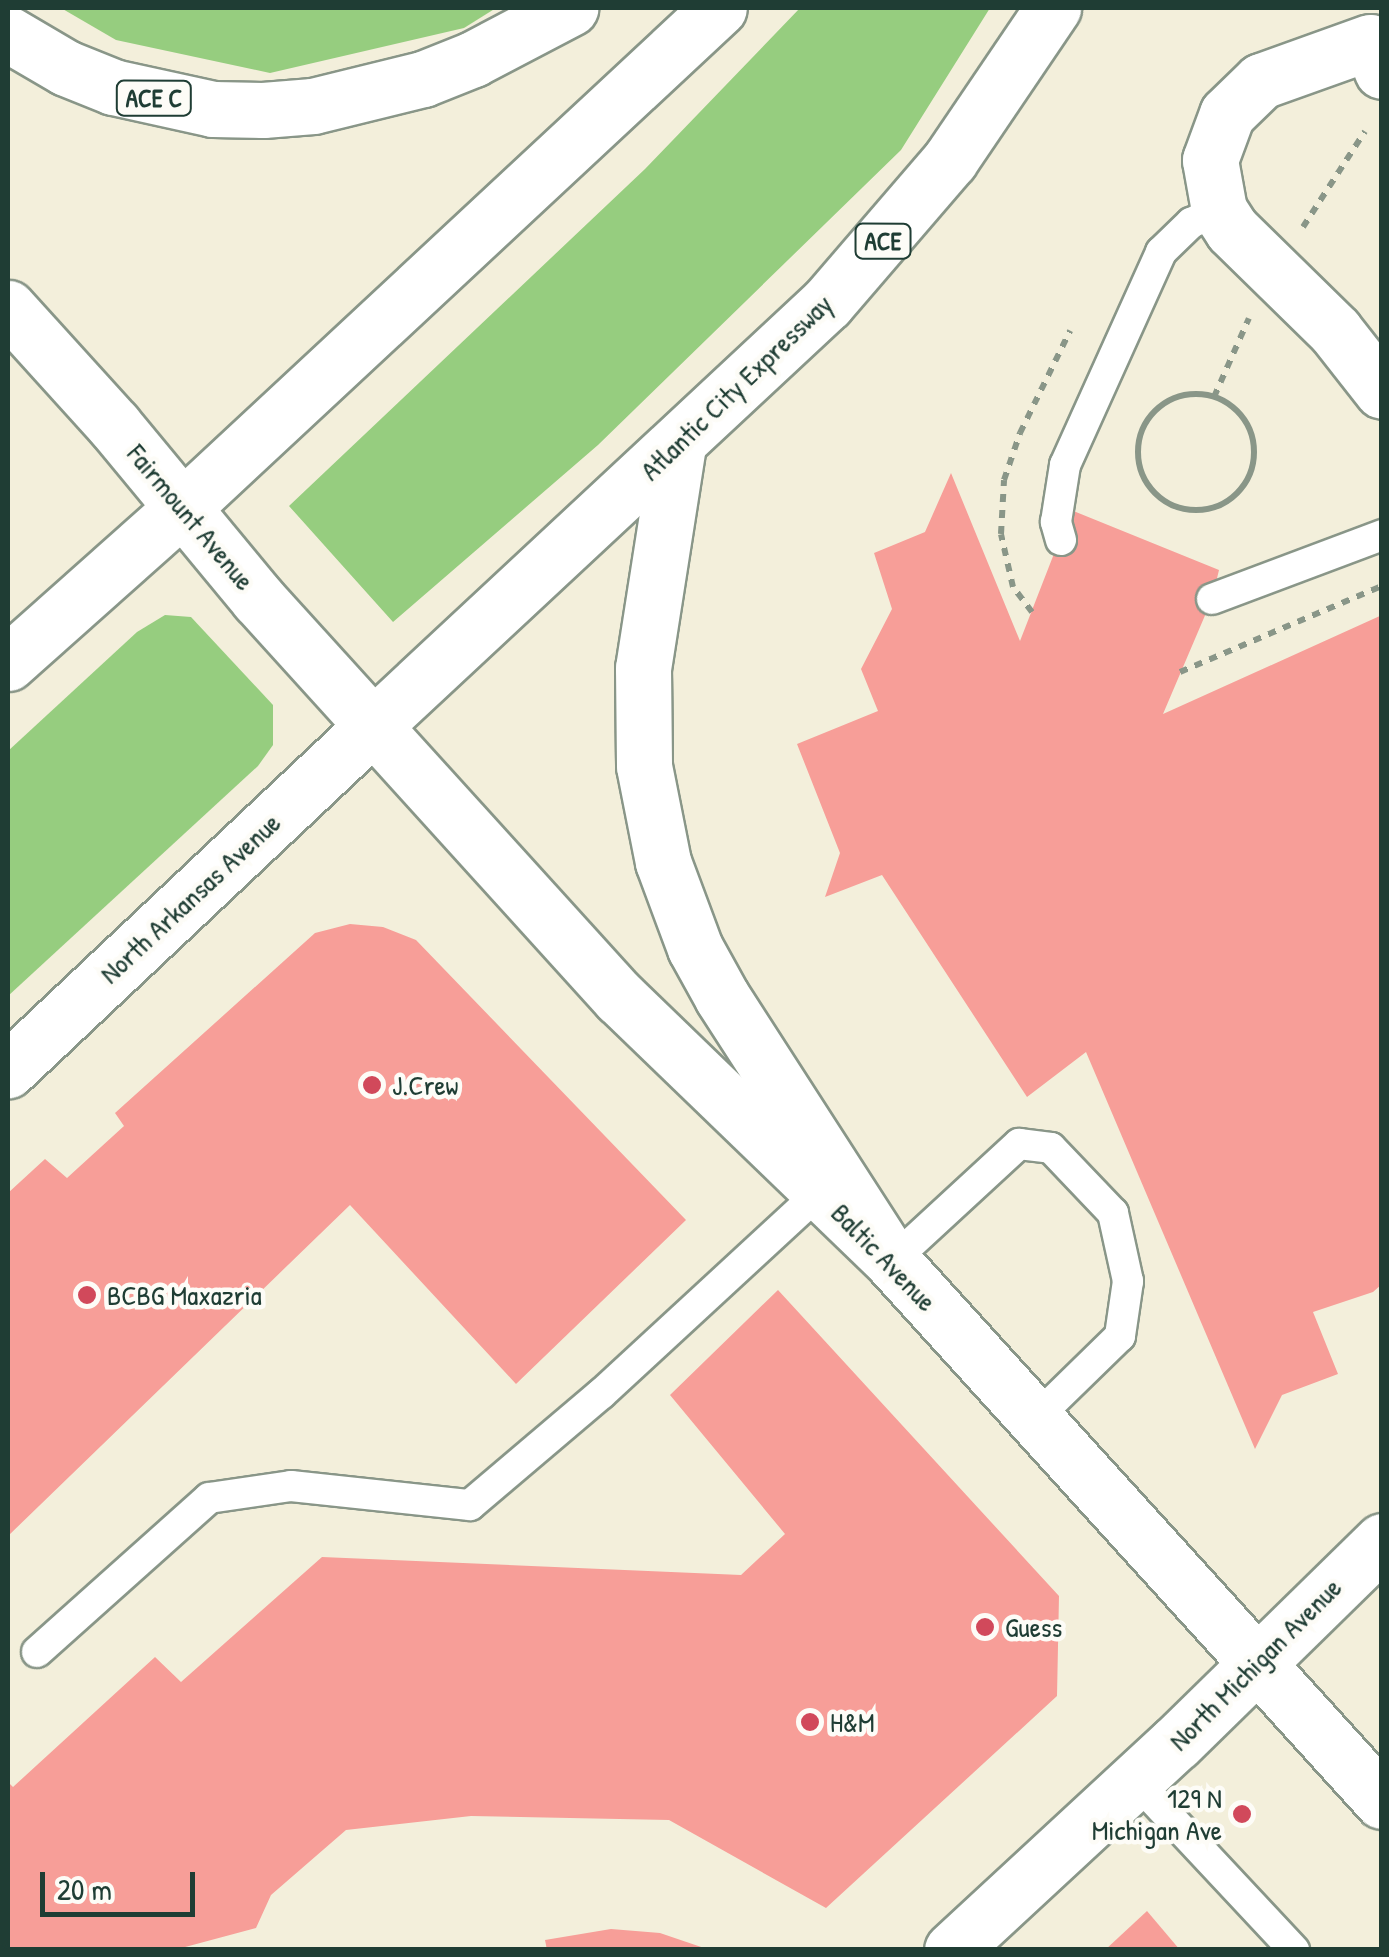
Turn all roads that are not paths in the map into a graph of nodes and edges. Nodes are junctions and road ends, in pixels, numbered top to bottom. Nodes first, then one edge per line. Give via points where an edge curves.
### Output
1 (570, 8) edge
2 (719, 8) edge
3 (1052, 8) edge
4 (8, 34) edge
5 (1378, 50) edge
6 (1220, 210) junction
7 (8, 308) edge
8 (1382, 391) edge
9 (678, 445) junction
10 (183, 507) junction
11 (1382, 535) edge
12 (1061, 540) dead end
13 (1212, 599) dead end
14 (8, 663) edge
15 (374, 726) junction
16 (8, 1070) edge
17 (820, 1192) junction
18 (892, 1261) junction
19 (1035, 1419) junction
20 (1382, 1541) edge
21 (37, 1652) dead end
22 (1255, 1664) junction
23 (1135, 1780) junction
24 (1382, 1801) edge
25 (952, 1950) edge
26 (1294, 1950) edge

1 - 4 main road, ACE C via 423,79 313,106 264,110 214,109 113,87
2 - 10 main road
3 - 9 main road, Atlantic City Expressway / ACE via 950,160 890,232 827,303
5 - 6 main road via 1283,71 1243,95 1217,134 1210,160
6 - 8 main road
6 - 12 lane via 1191,223 1161,252 1065,466 1056,522
7 - 10 main road, Fairmount Avenue
9 - 15 main road, Atlantic City Expressway / ACE
9 - 18 main road via 643,668 644,766 663,862 688,934 722,997
10 - 14 main road
10 - 15 main road, Fairmount Avenue
11 - 13 lane
15 - 16 main road, North Arkansas Avenue
15 - 17 main road, Baltic Avenue via 620,998
17 - 18 main road, Baltic Avenue
17 - 21 lane via 470,1505 291,1486 209,1498
18 - 19 main road, Baltic Avenue
18 - 19 lane via 1019,1144 1051,1148 1113,1212 1128,1281 1120,1336
19 - 22 main road, Baltic Avenue
20 - 22 main road, North Michigan Avenue
22 - 23 main road, North Michigan Avenue
22 - 24 main road, Baltic Avenue
23 - 25 main road, North Michigan Avenue
23 - 26 lane

